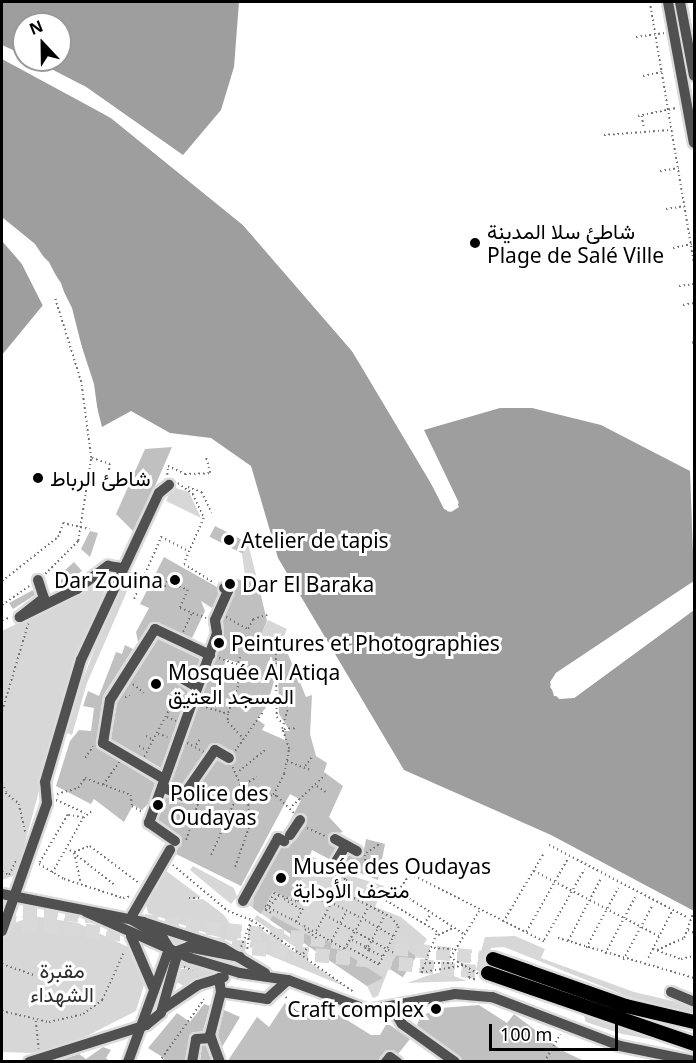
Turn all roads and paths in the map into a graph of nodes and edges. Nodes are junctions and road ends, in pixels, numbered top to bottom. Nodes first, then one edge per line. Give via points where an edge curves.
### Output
1 (650, 2) edge
2 (668, 2) edge
3 (680, 2) edge
4 (685, 25) edge
5 (656, 34) junction
6 (636, 37) dead end
7 (669, 42) dead end
8 (662, 72) junction
9 (644, 76) dead end
10 (694, 76) edge
11 (690, 91) edge
12 (676, 103) dead end
13 (669, 111) junction
14 (644, 129) junction
15 (672, 130) junction
16 (604, 135) dead end
17 (694, 143) edge
18 (679, 168) junction
19 (660, 171) dead end
20 (685, 206) junction
21 (666, 209) dead end
22 (692, 244) junction
23 (673, 248) dead end
24 (694, 261) edge
25 (694, 284) edge
26 (680, 286) dead end
27 (55, 298) dead end
28 (694, 303) edge
29 (683, 305) dead end
30 (91, 458) junction
31 (206, 458) dead end
32 (169, 485) dead end
33 (187, 487) junction
34 (107, 490) dead end
35 (202, 492) junction
36 (196, 498) junction
37 (212, 513) dead end
38 (81, 527) junction
39 (89, 529) dead end
40 (188, 551) junction
41 (122, 568) junction
42 (38, 580) junction
43 (2, 581) edge
44 (224, 588) joint
45 (163, 591) dead end
46 (134, 599) dead end
47 (2, 605) edge
48 (191, 614) junction
49 (18, 615) junction
50 (267, 615) dead end
51 (216, 618) junction
52 (2, 620) edge
53 (29, 623) dead end
54 (180, 641) junction
55 (276, 654) dead end
56 (210, 655) junction
57 (240, 656) dead end
58 (237, 665) junction
59 (244, 667) dead end
60 (230, 672) dead end
61 (125, 677) junction
62 (183, 679) dead end
63 (197, 687) junction
64 (144, 693) dead end
65 (291, 695) dead end
66 (198, 705) dead end
67 (171, 706) dead end
68 (2, 709) edge
69 (262, 713) dead end
70 (228, 714) junction
71 (166, 717) junction
72 (182, 724) junction
73 (282, 724) junction
74 (297, 728) dead end
75 (282, 729) junction
76 (158, 733) junction
77 (146, 736) dead end
78 (153, 740) junction
79 (176, 740) junction
80 (199, 740) dead end
81 (244, 740) junction
82 (103, 742) junction
83 (139, 746) dead end
84 (196, 746) dead end
85 (266, 749) dead end
86 (147, 751) junction
87 (312, 757) dead end
88 (85, 758) dead end
89 (122, 758) junction
90 (286, 761) junction
91 (231, 763) junction
92 (305, 766) junction
93 (138, 768) junction
94 (311, 770) dead end
95 (239, 772) junction
96 (325, 775) dead end
97 (257, 777) dead end
98 (2, 783) edge
99 (163, 783) junction
100 (102, 785) junction
101 (241, 786) junction
102 (316, 786) junction
103 (2, 790) edge
104 (58, 791) dead end
105 (326, 792) dead end
106 (7, 793) junction
107 (247, 795) junction
108 (183, 796) junction
109 (273, 796) junction
110 (47, 803) junction
111 (292, 806) junction
112 (93, 810) dead end
113 (87, 813) junction
114 (151, 817) junction
115 (83, 818) junction
116 (300, 820) junction
117 (335, 839) joint
118 (23, 843) dead end
119 (381, 843) dead end
120 (177, 844) junction
121 (346, 845) junction
122 (549, 845) dead end
123 (69, 849) junction
124 (74, 852) junction
125 (361, 853) junction
126 (544, 854) dead end
127 (20, 855) dead end
128 (212, 855) dead end
129 (567, 861) dead end
130 (175, 866) dead end
131 (235, 867) dead end
132 (337, 870) joint
133 (584, 870) dead end
134 (2, 872) edge
135 (534, 872) junction
136 (379, 873) dead end
137 (52, 874) junction
138 (347, 874) dead end
139 (345, 878) junction
140 (600, 880) dead end
141 (80, 881) junction
142 (554, 882) junction
143 (353, 884) dead end
144 (116, 886) dead end
145 (299, 886) dead end
146 (618, 888) dead end
147 (313, 889) dead end
148 (338, 890) junction
149 (398, 891) junction
150 (571, 891) junction
151 (312, 892) junction
152 (2, 894) edge
153 (14, 895) junction
154 (279, 895) junction
155 (299, 895) dead end
156 (272, 897) junction
157 (635, 897) dead end
158 (189, 898) dead end
159 (202, 898) dead end
160 (285, 898) junction
161 (277, 900) junction
162 (301, 900) junction
163 (589, 900) junction
164 (243, 901) dead end
165 (306, 902) junction
166 (331, 903) junction
167 (369, 906) junction
168 (652, 906) dead end
169 (267, 907) junction
170 (514, 908) junction
171 (606, 908) junction
172 (519, 909) dead end
173 (302, 910) junction
174 (673, 910) junction
175 (347, 911) junction
176 (479, 911) junction
177 (86, 912) junction
178 (271, 913) dead end
179 (432, 913) junction
180 (693, 913) edge
181 (386, 914) junction
182 (324, 915) junction
183 (364, 916) junction
184 (359, 917) junction
185 (687, 917) dead end
186 (624, 918) junction
187 (130, 919) junction
188 (252, 920) junction
189 (365, 920) junction
190 (360, 922) junction
191 (426, 922) junction
192 (502, 923) junction
193 (297, 924) junction
194 (340, 924) junction
195 (250, 925) junction
196 (378, 927) junction
197 (641, 927) junction
198 (454, 928) junction
199 (687, 930) junction
200 (2, 931) edge
201 (314, 932) junction
202 (355, 932) junction
203 (526, 933) junction
204 (694, 933) edge
205 (464, 934) junction
206 (438, 935) junction
207 (131, 936) junction
208 (660, 936) junction
209 (395, 937) junction
210 (558, 938) dead end
211 (318, 939) dead end
212 (351, 939) junction
213 (331, 941) junction
214 (371, 941) junction
215 (567, 941) junction
216 (308, 945) dead end
217 (347, 947) junction
218 (367, 948) junction
219 (433, 948) junction
220 (586, 948) junction
221 (653, 949) junction
222 (388, 950) junction
223 (454, 950) junction
224 (657, 950) junction
225 (173, 951) junction
226 (243, 951) junction
227 (124, 952) dead end
228 (394, 953) dead end
229 (302, 954) junction
230 (605, 954) junction
231 (694, 956) edge
232 (363, 957) junction
233 (384, 957) junction
234 (648, 958) dead end
235 (493, 959) tunnel mouth
236 (623, 960) junction
237 (371, 961) junction
238 (424, 963) junction
239 (457, 963) junction
240 (2, 964) edge
241 (368, 966) dead end
242 (464, 966) junction
243 (333, 967) dead end
244 (185, 968) dead end
245 (192, 970) dead end
246 (470, 970) junction
247 (329, 972) junction
248 (240, 973) junction
249 (266, 973) junction
250 (485, 974) joint
251 (36, 976) dead end
252 (219, 978) junction
253 (694, 978) edge
254 (473, 979) dead end
255 (288, 980) junction
256 (221, 992) junction
257 (355, 993) dead end
258 (154, 994) junction
259 (306, 996) dead end
260 (286, 997) dead end
261 (694, 997) edge
262 (204, 999) dead end
263 (303, 1002) junction
264 (694, 1002) edge
265 (294, 1006) junction
266 (163, 1008) junction
267 (393, 1009) junction
268 (2, 1011) edge
269 (36, 1021) junction
270 (694, 1022) edge
271 (146, 1024) junction
272 (565, 1025) junction
273 (211, 1038) junction
274 (694, 1044) edge
275 (441, 1058) edge
276 (35, 1060) edge
277 (694, 1061) edge
278 (128, 1062) edge
279 (159, 1062) edge
280 (192, 1062) edge
281 (220, 1062) edge
282 (386, 1062) edge
283 (397, 1062) edge
284 (455, 1062) edge
285 (544, 1062) edge

1 - 5 path
2 - 4 street
3 - 4 street
4 - 10 street
4 - 11 street
5 - 6 path
5 - 7 path via 667,32
5 - 8 path
8 - 9 path
8 - 13 path
11 - 17 street
12 - 13 path via 677,110
13 - 14 path via 640,115
13 - 15 path
14 - 15 path via 648,134
14 - 16 path
15 - 18 path
18 - 19 path
18 - 20 path
20 - 21 path
20 - 22 path
22 - 23 path
22 - 24 path
25 - 26 path
27 - 30 path via 81,382
28 - 29 path
30 - 34 path via 110,464
30 - 38 path
31 - 33 path via 210,473 185,474 167,467 168,476
32 - 41 street via 159,493
33 - 35 path
33 - 36 path
35 - 36 path
35 - 37 path
36 - 40 path via 204,520
38 - 39 path
38 - 42 path via 75,548
38 - 43 path via 63,523 58,537
40 - 44 path via 186,566
40 - 46 path via 161,537
41 - 49 street via 108,566 44,609
41 - 110 street via 76,674 45,782
42 - 47 path
42 - 49 street via 42,601
44 - 51 street via 228,591
45 - 48 path via 167,581 188,590 180,608
48 - 51 path
48 - 54 path
49 - 52 path
50 - 51 path via 253,619 248,629 236,618
51 - 56 street via 217,633
53 - 68 path
54 - 56 street
54 - 61 street via 155,629
55 - 73 path via 277,717
56 - 58 path
56 - 63 street
57 - 58 path
58 - 59 path
60 - 70 path via 228,677 239,683
61 - 64 path
61 - 82 street via 110,700
62 - 63 street
63 - 72 street
65 - 73 path
66 - 70 path
67 - 71 path
69 - 81 path
70 - 81 path
71 - 72 path
71 - 76 path
72 - 79 street
73 - 75 path
74 - 75 path
75 - 90 path
76 - 78 path
76 - 79 path
77 - 78 path
78 - 86 path
79 - 99 street
80 - 84 path
81 - 91 path
82 - 88 path via 95,741
82 - 89 street
83 - 86 path
85 - 95 path
86 - 93 path
87 - 92 path
89 - 93 street
89 - 100 path
90 - 92 path
90 - 109 path
91 - 95 path
91 - 108 street via 215,750
92 - 94 path
93 - 99 street
95 - 101 path
96 - 102 path
97 - 101 path
98 - 106 path
99 - 108 street
99 - 114 street
100 - 104 path via 85,778 66,794
100 - 114 path via 131,795 132,806
101 - 107 path
101 - 128 path
102 - 105 path
102 - 111 path
103 - 106 path
106 - 118 path via 20,807
107 - 109 path
107 - 131 path via 250,824
108 - 120 path via 198,803
109 - 111 path
110 - 113 path via 58,800
110 - 153 street
111 - 116 path
112 - 113 path
113 - 115 path
114 - 120 street via 150,825
115 - 123 path
115 - 137 path via 68,815 47,843 38,863
116 - 117 path via 316,834
116 - 164 street via 287,838 278,838
117 - 121 street
119 - 125 path
120 - 187 street
121 - 125 street
121 - 132 street
122 - 174 path
123 - 124 path
123 - 137 path
124 - 141 path via 73,867
124 - 141 path via 93,847 141,885 126,899
124 - 144 path
125 - 136 path via 366,865
126 - 135 path
127 - 134 path via 9,875
129 - 142 path
130 - 188 path via 228,911
132 - 139 path
133 - 150 path
135 - 142 path
135 - 170 path
137 - 141 path
138 - 139 path
139 - 143 path
139 - 148 path
140 - 163 path
142 - 150 path
142 - 203 path
145 - 151 path
146 - 171 path
147 - 151 path
148 - 166 path
148 - 167 path
149 - 176 path via 410,874
149 - 179 path
149 - 191 path via 386,901
150 - 163 path
150 - 203 path via 545,941
151 - 165 path
151 - 166 path
152 - 153 street
153 - 177 street
153 - 200 street
154 - 156 path
154 - 160 path
154 - 161 path
155 - 162 path
156 - 161 path
156 - 169 path
157 - 186 path
158 - 159 path
160 - 162 path
160 - 173 path
161 - 169 path
162 - 165 path
163 - 171 path
163 - 215 path
165 - 173 path
166 - 175 path
166 - 182 path
167 - 181 path
167 - 183 path
168 - 197 path
169 - 178 path
169 - 193 path
170 - 172 path
170 - 192 path
171 - 186 path
171 - 220 path
173 - 193 path
174 - 185 path
174 - 208 path
175 - 184 path
175 - 194 path
176 - 192 path
176 - 205 path
177 - 187 street
177 - 207 street
179 - 191 path
179 - 198 path
180 - 199 path
181 - 196 path
181 - 209 path via 399,927
182 - 194 path
182 - 201 path
183 - 184 path
183 - 189 path
184 - 190 path
186 - 197 path
186 - 230 path
187 - 225 street via 160,935
187 - 226 street
188 - 195 path
188 - 229 path
189 - 190 path
189 - 196 path
190 - 202 path
191 - 206 path
192 - 203 path
193 - 201 path
193 - 211 path
194 - 202 path
194 - 213 path
195 - 226 path
195 - 226 path
196 - 209 path
196 - 214 path
197 - 208 path
197 - 236 path
198 - 205 path
198 - 206 path
199 - 204 path
199 - 224 path via 684,938
201 - 213 path
202 - 212 path
202 - 214 path
205 - 223 path
206 - 219 path
207 - 225 street
207 - 258 street via 148,965
208 - 221 path
209 - 222 path
210 - 215 path
212 - 217 path
212 - 218 path
213 - 217 path
214 - 218 path
214 - 222 path
215 - 220 path
216 - 229 path
217 - 232 path
218 - 232 path
218 - 233 path
219 - 223 path
219 - 238 path
220 - 230 path
221 - 224 path
221 - 234 path
222 - 228 path
222 - 233 path
223 - 239 path via 450,958
224 - 231 path via 681,959
225 - 226 street via 188,947 223,958
225 - 248 street
225 - 258 street via 162,961
225 - 266 street via 177,968
226 - 249 street
227 - 269 path via 98,1005 72,1018
229 - 247 path
230 - 236 path
232 - 237 path
233 - 237 path via 378,965
235 - 270 main road via 626,1006
236 - 253 path
237 - 241 path
238 - 239 path
238 - 242 path via 421,973
239 - 242 path
240 - 251 path
242 - 246 path
243 - 247 path
244 - 245 path
246 - 250 path
246 - 254 path
247 - 257 path
248 - 249 street
248 - 252 street
249 - 255 street
250 - 274 main road
252 - 256 street
252 - 266 street
255 - 256 street via 267,999
255 - 267 street via 361,1008
256 - 273 street
258 - 271 street
259 - 263 path
260 - 265 path
261 - 264 street via 671,992
262 - 279 path
263 - 265 path
263 - 265 path via 302,1013
266 - 271 street
267 - 272 street via 468,993 504,999
267 - 275 street via 402,1024
268 - 269 path
269 - 276 path
271 - 276 street
271 - 278 street
272 - 277 street via 642,1053
272 - 285 path
273 - 280 street via 196,1039
273 - 281 street
275 - 284 street
282 - 283 street via 390,1057

